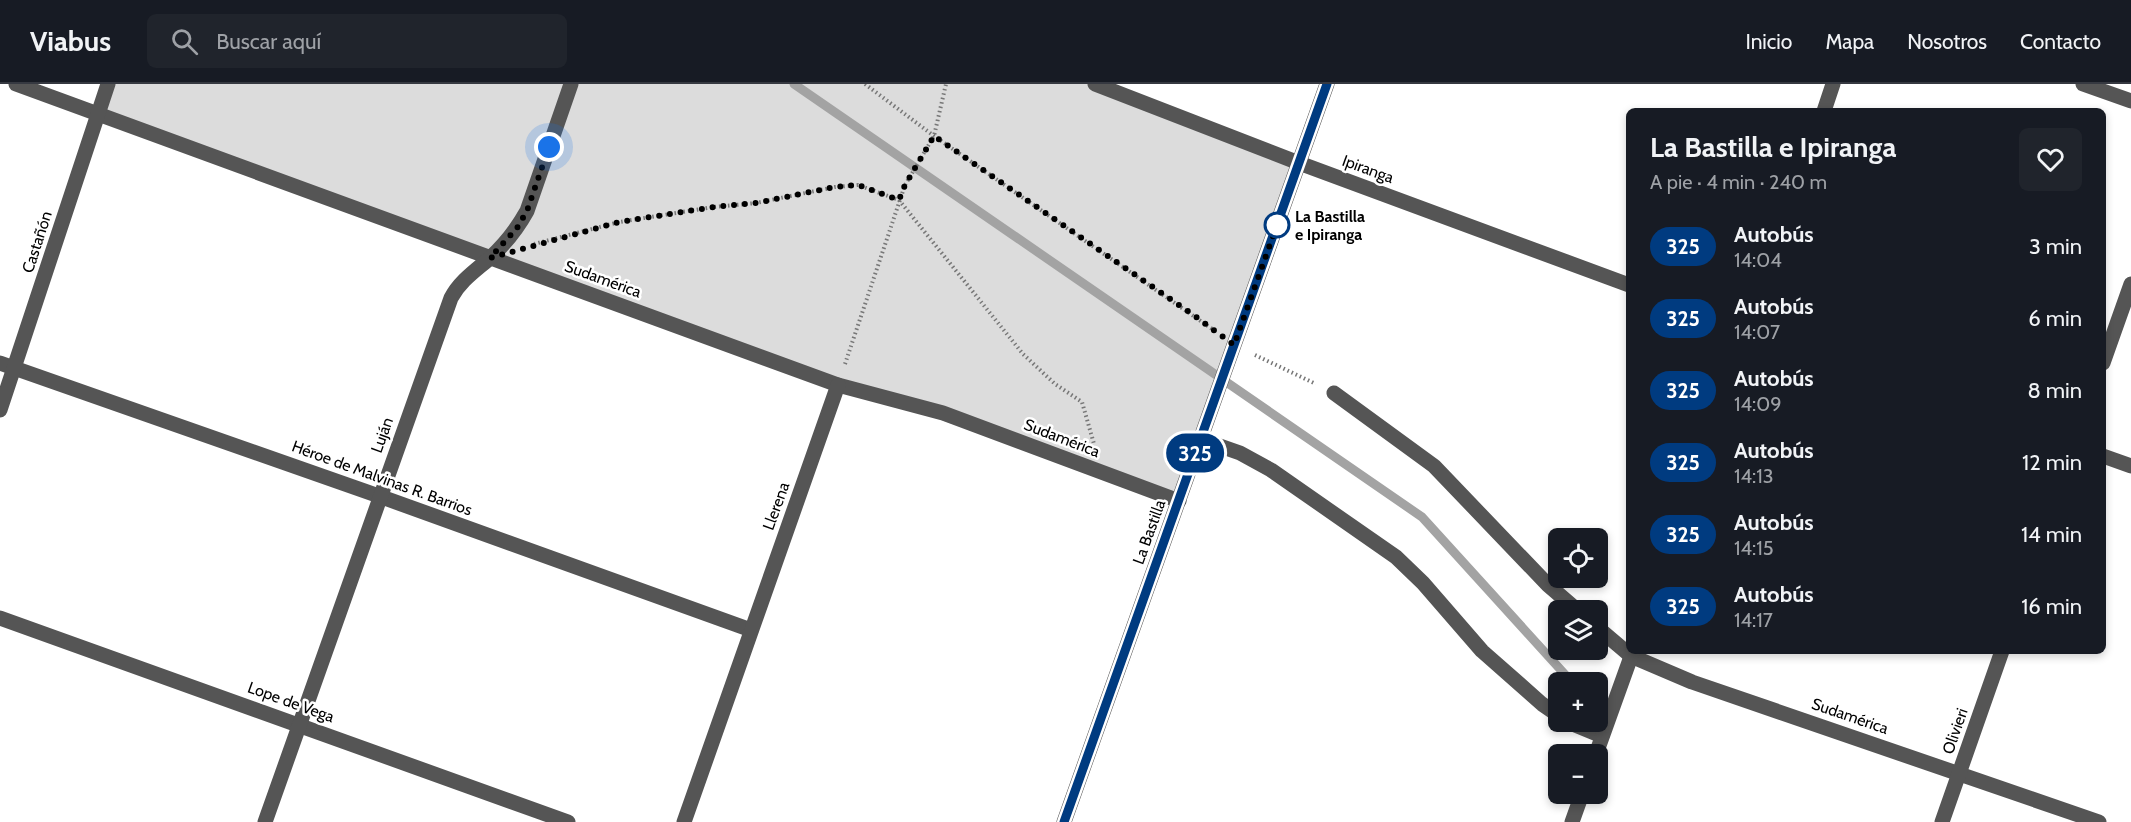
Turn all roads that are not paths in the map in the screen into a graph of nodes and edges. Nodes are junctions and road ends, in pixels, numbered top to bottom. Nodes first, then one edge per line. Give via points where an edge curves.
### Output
1 (16, 84) edge
2 (108, 84) edge
3 (571, 84) edge
4 (1095, 84) edge
5 (1327, 84) edge
6 (1833, 84) edge
7 (2083, 84) edge
8 (2131, 101) edge
9 (1825, 108) edge
10 (97, 114) junction
11 (1299, 163) junction
12 (490, 258) junction
13 (1626, 284) edge
14 (2131, 284) edge
15 (2106, 355) edge
16 (0, 363) edge
17 (15, 368) junction
18 (838, 385) junction
19 (1334, 393) road end
20 (0, 410) edge
21 (1200, 440) junction
22 (2106, 457) edge
23 (2131, 466) edge
24 (379, 495) junction
25 (1179, 501) junction
26 (1565, 600) edge
27 (0, 618) edge
28 (751, 630) junction
29 (1608, 635) edge
30 (1626, 649) edge
31 (1632, 654) edge
32 (1634, 654) edge
33 (2001, 654) edge
34 (1548, 708) edge
35 (300, 725) junction
36 (1592, 732) edge
37 (1602, 736) junction
38 (1599, 744) edge
39 (1960, 772) junction
40 (1578, 804) edge
41 (265, 822) edge
42 (568, 822) edge
43 (684, 822) edge
44 (1064, 822) edge
45 (1572, 822) edge
46 (1942, 822) edge
47 (2099, 822) edge

1 - 10 street, Sudamérica
2 - 10 street, Castañón
3 - 12 street, Luján via 527,211
4 - 11 street, Ipiranga
5 - 11 street, La Bastilla
6 - 9 street
7 - 8 street
10 - 12 street, Sudamérica
10 - 17 street, Castañón
11 - 13 street, Ipiranga
11 - 21 street, La Bastilla
12 - 18 street, Sudamérica
12 - 24 street, Luján via 458,286 451,298
14 - 15 street
16 - 17 street, Héroe de Malvinas R. Barrios
17 - 20 street, Castañón
17 - 24 street, Héroe de Malvinas R. Barrios
18 - 25 street, Sudamérica via 954,417
18 - 28 street, Llerena
19 - 26 street via 1434,466
21 - 25 street, La Bastilla
21 - 34 street via 1240,453 1270,470 1396,557 1482,651
22 - 23 street
24 - 28 street, Héroe de Malvinas R. Barrios
24 - 35 street, Luján
25 - 44 street, La Bastilla
27 - 35 street, Lope de Vega
28 - 43 street, Llerena
29 - 30 street, Sudamérica
31 - 37 street
32 - 39 street, Sudamérica via 1692,682
33 - 39 street, Olivieri
35 - 41 street, Luján
35 - 42 street, Lope de Vega
36 - 37 street
37 - 38 street
39 - 46 street, Olivieri
39 - 47 street, Sudamérica
40 - 45 street

